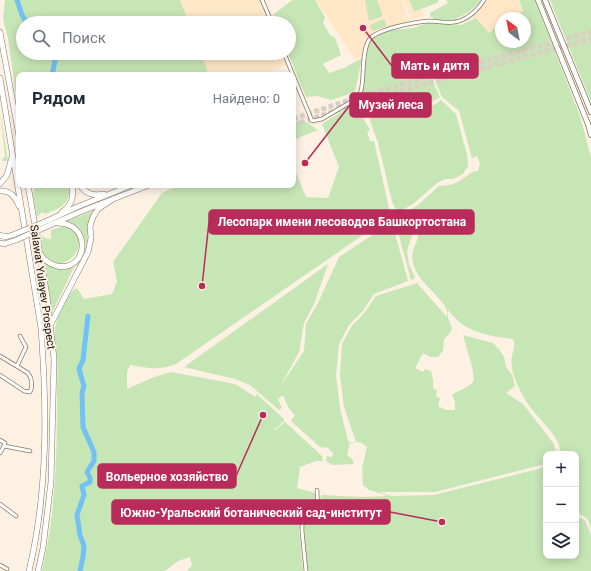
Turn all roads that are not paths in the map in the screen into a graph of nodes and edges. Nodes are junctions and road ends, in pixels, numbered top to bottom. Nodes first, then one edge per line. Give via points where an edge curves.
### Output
1 (262, 0) edge
2 (484, 0) edge
3 (538, 0) edge
4 (545, 0) edge
5 (269, 16) edge
6 (0, 32) edge
7 (287, 60) edge
8 (292, 72) edge
9 (0, 78) edge
10 (296, 82) edge
11 (591, 112) edge
12 (16, 118) edge
13 (591, 136) edge
14 (12, 154) junction
15 (16, 177) edge
16 (0, 184) edge
17 (18, 188) edge
18 (28, 188) edge
19 (32, 188) edge
20 (72, 188) edge
21 (83, 188) edge
22 (125, 188) edge
23 (141, 188) edge
24 (0, 190) edge
25 (111, 194) junction
26 (30, 198) junction
27 (113, 199) junction
28 (22, 212) junction
29 (55, 221) junction
30 (0, 235) edge
31 (16, 237) junction
32 (0, 243) edge
33 (38, 249) junction
34 (51, 325) junction
35 (20, 336) dead end
36 (0, 356) edge
37 (17, 366) junction
38 (0, 375) edge
39 (0, 440) edge
40 (4, 446) junction
41 (30, 451) dead end
42 (0, 453) edge
43 (317, 490) dead end
44 (0, 504) edge
45 (16, 516) dead end
46 (0, 565) edge
47 (7, 569) dead end
48 (29, 571) edge
49 (38, 571) edge
50 (306, 571) edge

1 - 5 street
2 - 10 street via 478,9 462,20 428,21 393,28 373,36 366,46 359,97 322,119 312,121
3 - 13 main road
4 - 11 main road
6 - 12 main road
7 - 8 street
9 - 14 main road, Salawat Yulayev Prospect
14 - 15 main road, Salawat Yulayev Prospect
14 - 16 main road via 7,175
17 - 28 main road, Salawat Yulayev Prospect
18 - 26 main road, Salawat Yulayev Prospect
19 - 26 main road
20 - 29 main road via 73,198 70,204
21 - 25 main road via 90,194
22 - 25 main road
23 - 27 main road
24 - 28 main road via 6,190 13,195
25 - 29 main road
26 - 33 main road, Salawat Yulayev Prospect
27 - 29 main road
27 - 34 main road via 98,209 93,217 88,252
28 - 48 main road, Salawat Yulayev Prospect via 41,328 43,362 43,483 40,519
29 - 31 main road, bridge
29 - 33 main road via 78,232 82,240 80,255 73,263 61,267 52,265
30 - 31 main road
31 - 32 main road via 4,244
33 - 34 main road, Salawat Yulayev Prospect
34 - 49 main road, Salawat Yulayev Prospect via 54,359 52,482
35 - 37 street via 26,347
36 - 37 street
37 - 38 street via 31,376 30,392 24,391
39 - 40 street via 5,443
40 - 41 street
40 - 42 street
43 - 50 street via 318,514 302,524
44 - 45 street
46 - 47 street

